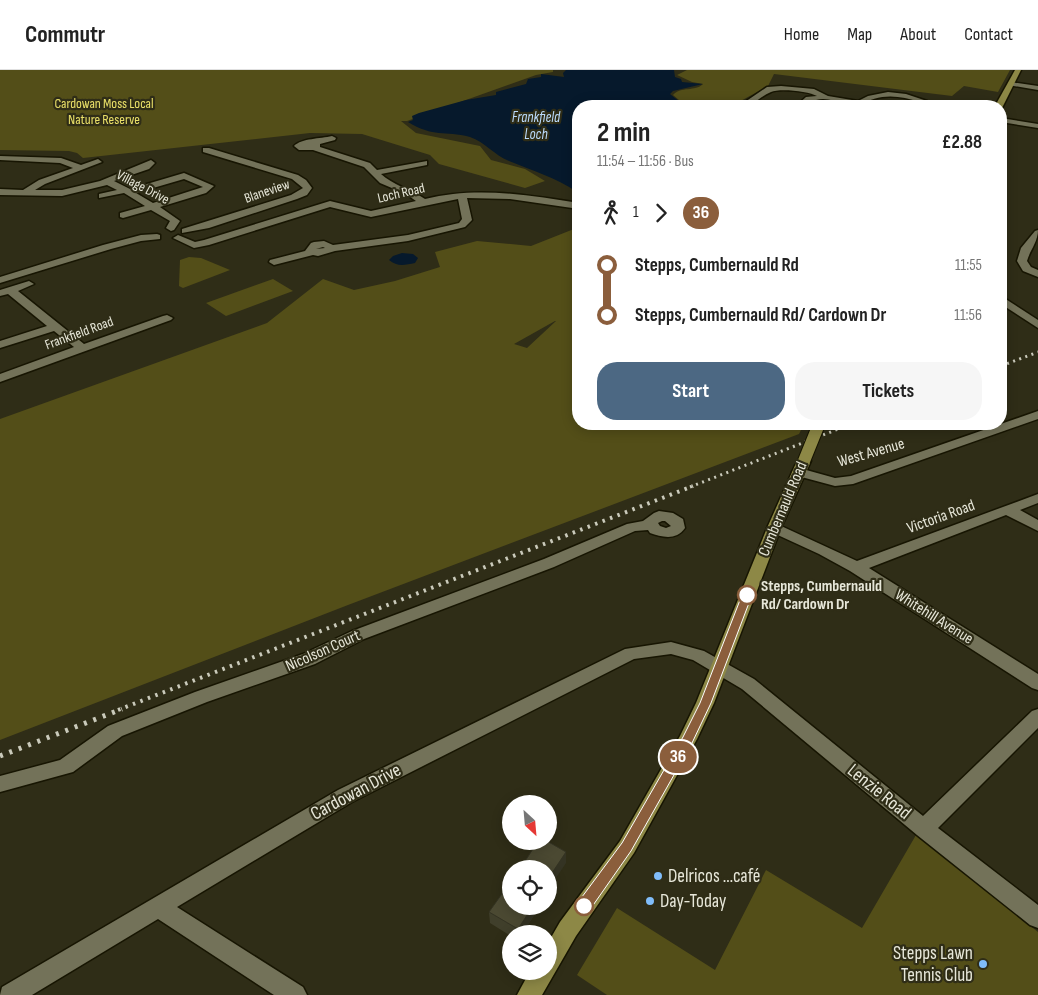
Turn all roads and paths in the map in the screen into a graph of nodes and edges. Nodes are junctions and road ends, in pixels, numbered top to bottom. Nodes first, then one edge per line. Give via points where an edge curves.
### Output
1 (1018, 70) edge
2 (1010, 84) junction
3 (1038, 88) edge
4 (926, 95) dead end
5 (825, 97) junction
6 (797, 98) dead end
7 (752, 100) edge
8 (808, 100) joint
9 (839, 100) edge
10 (864, 100) edge
11 (910, 100) edge
12 (921, 100) edge
13 (1001, 100) edge
14 (1007, 123) edge
15 (1038, 126) edge
16 (332, 138) dead end
17 (206, 150) dead end
18 (0, 158) edge
19 (98, 162) dead end
20 (151, 163) dead end
21 (434, 165) dead end
22 (81, 168) junction
23 (376, 173) junction
24 (104, 182) junction
25 (127, 191) junction
26 (0, 192) edge
27 (24, 193) junction
28 (102, 196) dead end
29 (462, 196) junction
30 (423, 202) junction
31 (572, 205) edge
32 (153, 206) junction
33 (123, 216) dead end
34 (171, 228) junction
35 (1038, 233) edge
36 (181, 235) junction
37 (157, 237) junction
38 (274, 262) dead end
39 (1038, 274) edge
40 (0, 280) edge
41 (29, 284) dead end
42 (5, 292) edge
43 (1007, 303) edge
44 (167, 318) dead end
45 (1038, 325) edge
46 (54, 327) junction
47 (0, 345) edge
48 (82, 348) junction
49 (0, 378) edge
50 (1038, 415) edge
51 (1007, 426) edge
52 (817, 430) edge
53 (995, 430) edge
54 (802, 466) junction
55 (1038, 498) edge
56 (1008, 510) junction
57 (650, 525) dead end
58 (1038, 526) edge
59 (774, 528) junction
60 (856, 568) junction
61 (718, 668) junction
62 (1038, 683) edge
63 (1038, 716) edge
64 (0, 784) edge
65 (924, 829) junction
66 (158, 907) junction
67 (1038, 918) edge
68 (557, 949) edge
69 (538, 980) edge
70 (10, 995) edge
71 (295, 995) edge
72 (529, 995) edge

1 - 2 main road
2 - 3 street
2 - 13 main road
4 - 12 street
5 - 7 street via 804,90 770,88
5 - 8 street
5 - 9 street
6 - 8 street
10 - 11 street via 892,94
14 - 15 street
16 - 23 street via 314,145 366,165
17 - 36 street, Blaneview via 295,177 308,188 294,197
18 - 22 street via 62,161
19 - 22 street
20 - 24 street
21 - 23 street via 425,161
22 - 27 street via 42,182
23 - 30 street via 383,181
24 - 25 street, Village Drive
24 - 27 street, Village Drive via 62,193
25 - 28 street
25 - 32 street, Village Drive
25 - 32 street via 184,176 210,186
26 - 27 street, Village Drive
29 - 30 street, Loch Road
29 - 31 street, Loch Road via 510,195
29 - 38 street via 467,220 462,225 408,238 331,248 317,245 310,248 312,252
30 - 36 street, Loch Road via 372,214 330,204 194,245
32 - 33 street
32 - 34 street, Village Drive via 175,221
34 - 36 street via 180,229
34 - 37 street via 160,231
35 - 39 street via 1026,248 1022,261 1027,269
36 - 37 street via 166,240
37 - 40 street via 124,242
41 - 42 street
42 - 46 street
43 - 45 street
44 - 48 street, Frankfield Road
46 - 47 street
46 - 48 street
48 - 49 street, Frankfield Road
50 - 51 street, West Avenue
52 - 54 main road, Cumbernauld Road, bridge
53 - 54 street, West Avenue via 853,480 835,482
54 - 59 main road, Cumbernauld Road
55 - 56 street, Victoria Road
56 - 58 street
56 - 60 street, Victoria Road
57 - 64 street, Nicolson Court via 632,527 549,563 358,635 309,659 115,731 66,766
59 - 60 street, Whitehill Avenue
59 - 61 main road, Cumbernauld Road
60 - 62 street, Whitehill Avenue
61 - 65 street, Lenzie Road via 748,684
61 - 66 street, Cardowan Drive via 698,655 671,648 631,653 345,796
61 - 68 main road, Cumbernauld Road via 706,703 688,739 626,847
63 - 65 street
65 - 67 street, Lenzie Road
66 - 70 street, Cardowan Drive
66 - 71 street
69 - 72 main road

